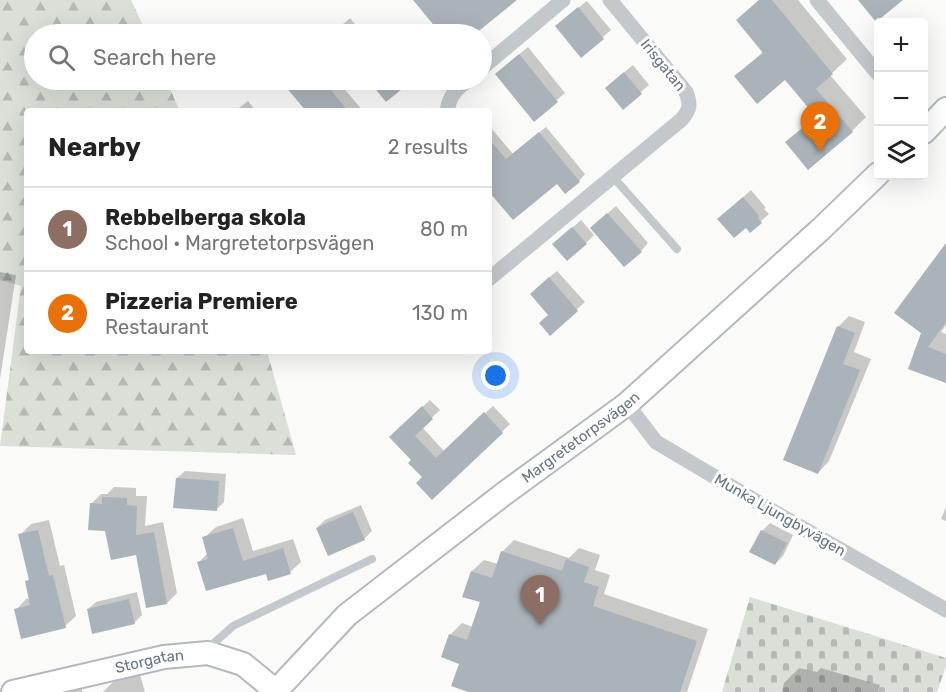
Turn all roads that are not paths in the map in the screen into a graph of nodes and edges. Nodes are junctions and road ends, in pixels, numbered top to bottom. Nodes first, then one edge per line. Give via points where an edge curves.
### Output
1 (564, 0) edge
2 (610, 0) edge
3 (817, 0) edge
4 (492, 60) edge
5 (877, 72) edge
6 (455, 90) edge
7 (448, 108) edge
8 (946, 109) edge
9 (928, 124) edge
10 (612, 177) junction
11 (874, 179) edge
12 (677, 249) dead end
13 (492, 277) edge
14 (627, 404) junction
15 (372, 559) dead end
16 (946, 610) edge
17 (208, 653) junction
18 (13, 692) edge
19 (276, 692) edge

1 - 4 street
2 - 10 street, Irisgatan via 689,100 687,114
3 - 5 street
6 - 7 street
8 - 9 street
10 - 12 lane
10 - 13 street, Irisgatan
11 - 14 street, Margretetorpsvägen
14 - 16 street, Munka Ljungbyvägen via 656,442
14 - 19 street, Margretetorpsvägen via 347,615
15 - 17 lane via 233,626
17 - 18 street, Storgatan via 164,657
17 - 19 street, Storgatan via 243,664

